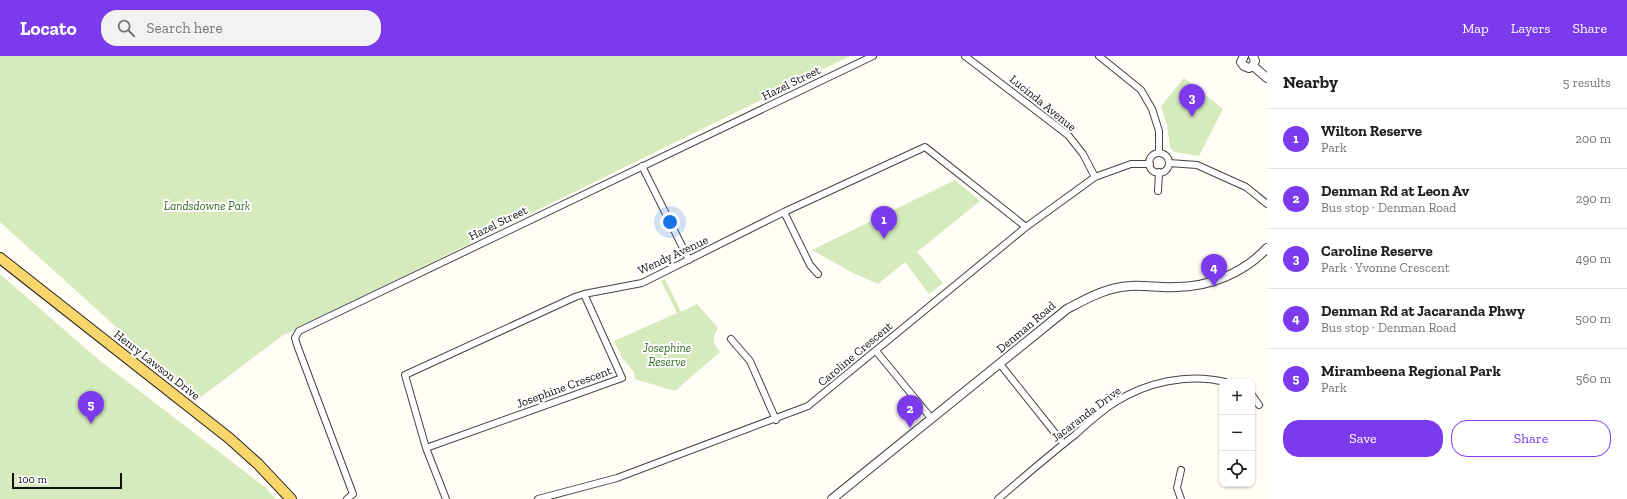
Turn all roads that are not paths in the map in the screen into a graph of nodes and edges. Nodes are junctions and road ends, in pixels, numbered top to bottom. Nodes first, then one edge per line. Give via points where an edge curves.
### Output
1 (873, 56) edge
2 (966, 56) edge
3 (1099, 56) edge
4 (1242, 56) edge
5 (1253, 56) edge
6 (1253, 66) junction
7 (1267, 78) edge
8 (1159, 153) junction
9 (1169, 163) junction
10 (1150, 164) junction
11 (642, 166) junction
12 (1159, 172) junction
13 (1095, 177) junction
14 (1158, 191) dead end
15 (1267, 204) edge
16 (784, 212) junction
17 (1026, 227) junction
18 (1267, 248) edge
19 (0, 258) edge
20 (689, 260) junction
21 (818, 274) dead end
22 (584, 294) junction
23 (731, 339) dead end
24 (876, 351) junction
25 (1000, 364) junction
26 (1219, 381) edge
27 (1255, 399) edge
28 (1259, 404) dead end
29 (931, 418) junction
30 (776, 420) junction
31 (1063, 443) junction
32 (426, 448) junction
33 (1181, 470) dead end
34 (291, 499) edge
35 (347, 499) edge
36 (446, 499) edge
37 (538, 499) edge
38 (832, 499) edge
39 (998, 499) edge
40 (1181, 499) edge

1 - 11 street, Hazel Street
2 - 13 street, Lucinda Avenue via 1068,135 1083,154
3 - 8 street via 1141,90 1152,109 1159,131
4 - 6 street via 1244,66
5 - 6 street
6 - 7 street
8 - 9 street via 1166,156
8 - 10 street via 1152,156
9 - 12 street via 1166,169
9 - 15 street via 1197,165 1246,187
10 - 12 street via 1152,169
10 - 13 street, Caroline Crescent via 1131,164
11 - 20 street
11 - 35 street, Hazel Street via 297,333 297,346 353,494
12 - 14 street
13 - 17 street, Caroline Crescent
16 - 17 street, Wendy Avenue via 925,147
16 - 20 street, Wendy Avenue
16 - 21 street via 810,265
17 - 24 street, Caroline Crescent
18 - 25 street, Denman Road via 1243,268 1207,283 1178,287 1130,286 1090,297 1067,309
19 - 34 main road, Henry Lawson Drive via 229,438
20 - 22 street, Wendy Avenue via 642,283
22 - 32 street, Wendy Avenue via 405,374
22 - 32 street, Josephine Crescent via 622,378
23 - 30 street via 750,361
24 - 29 street
24 - 30 street, Caroline Crescent via 815,402
25 - 29 street, Denman Road
25 - 31 street
26 - 31 street, Jacaranda Drive via 1200,378 1170,380 1150,385 1114,403
27 - 28 street
29 - 38 street, Denman Road
30 - 37 street, Caroline Crescent via 617,478
31 - 39 street, Jacaranda Drive
32 - 36 street, Wendy Avenue
33 - 40 street via 1177,488

